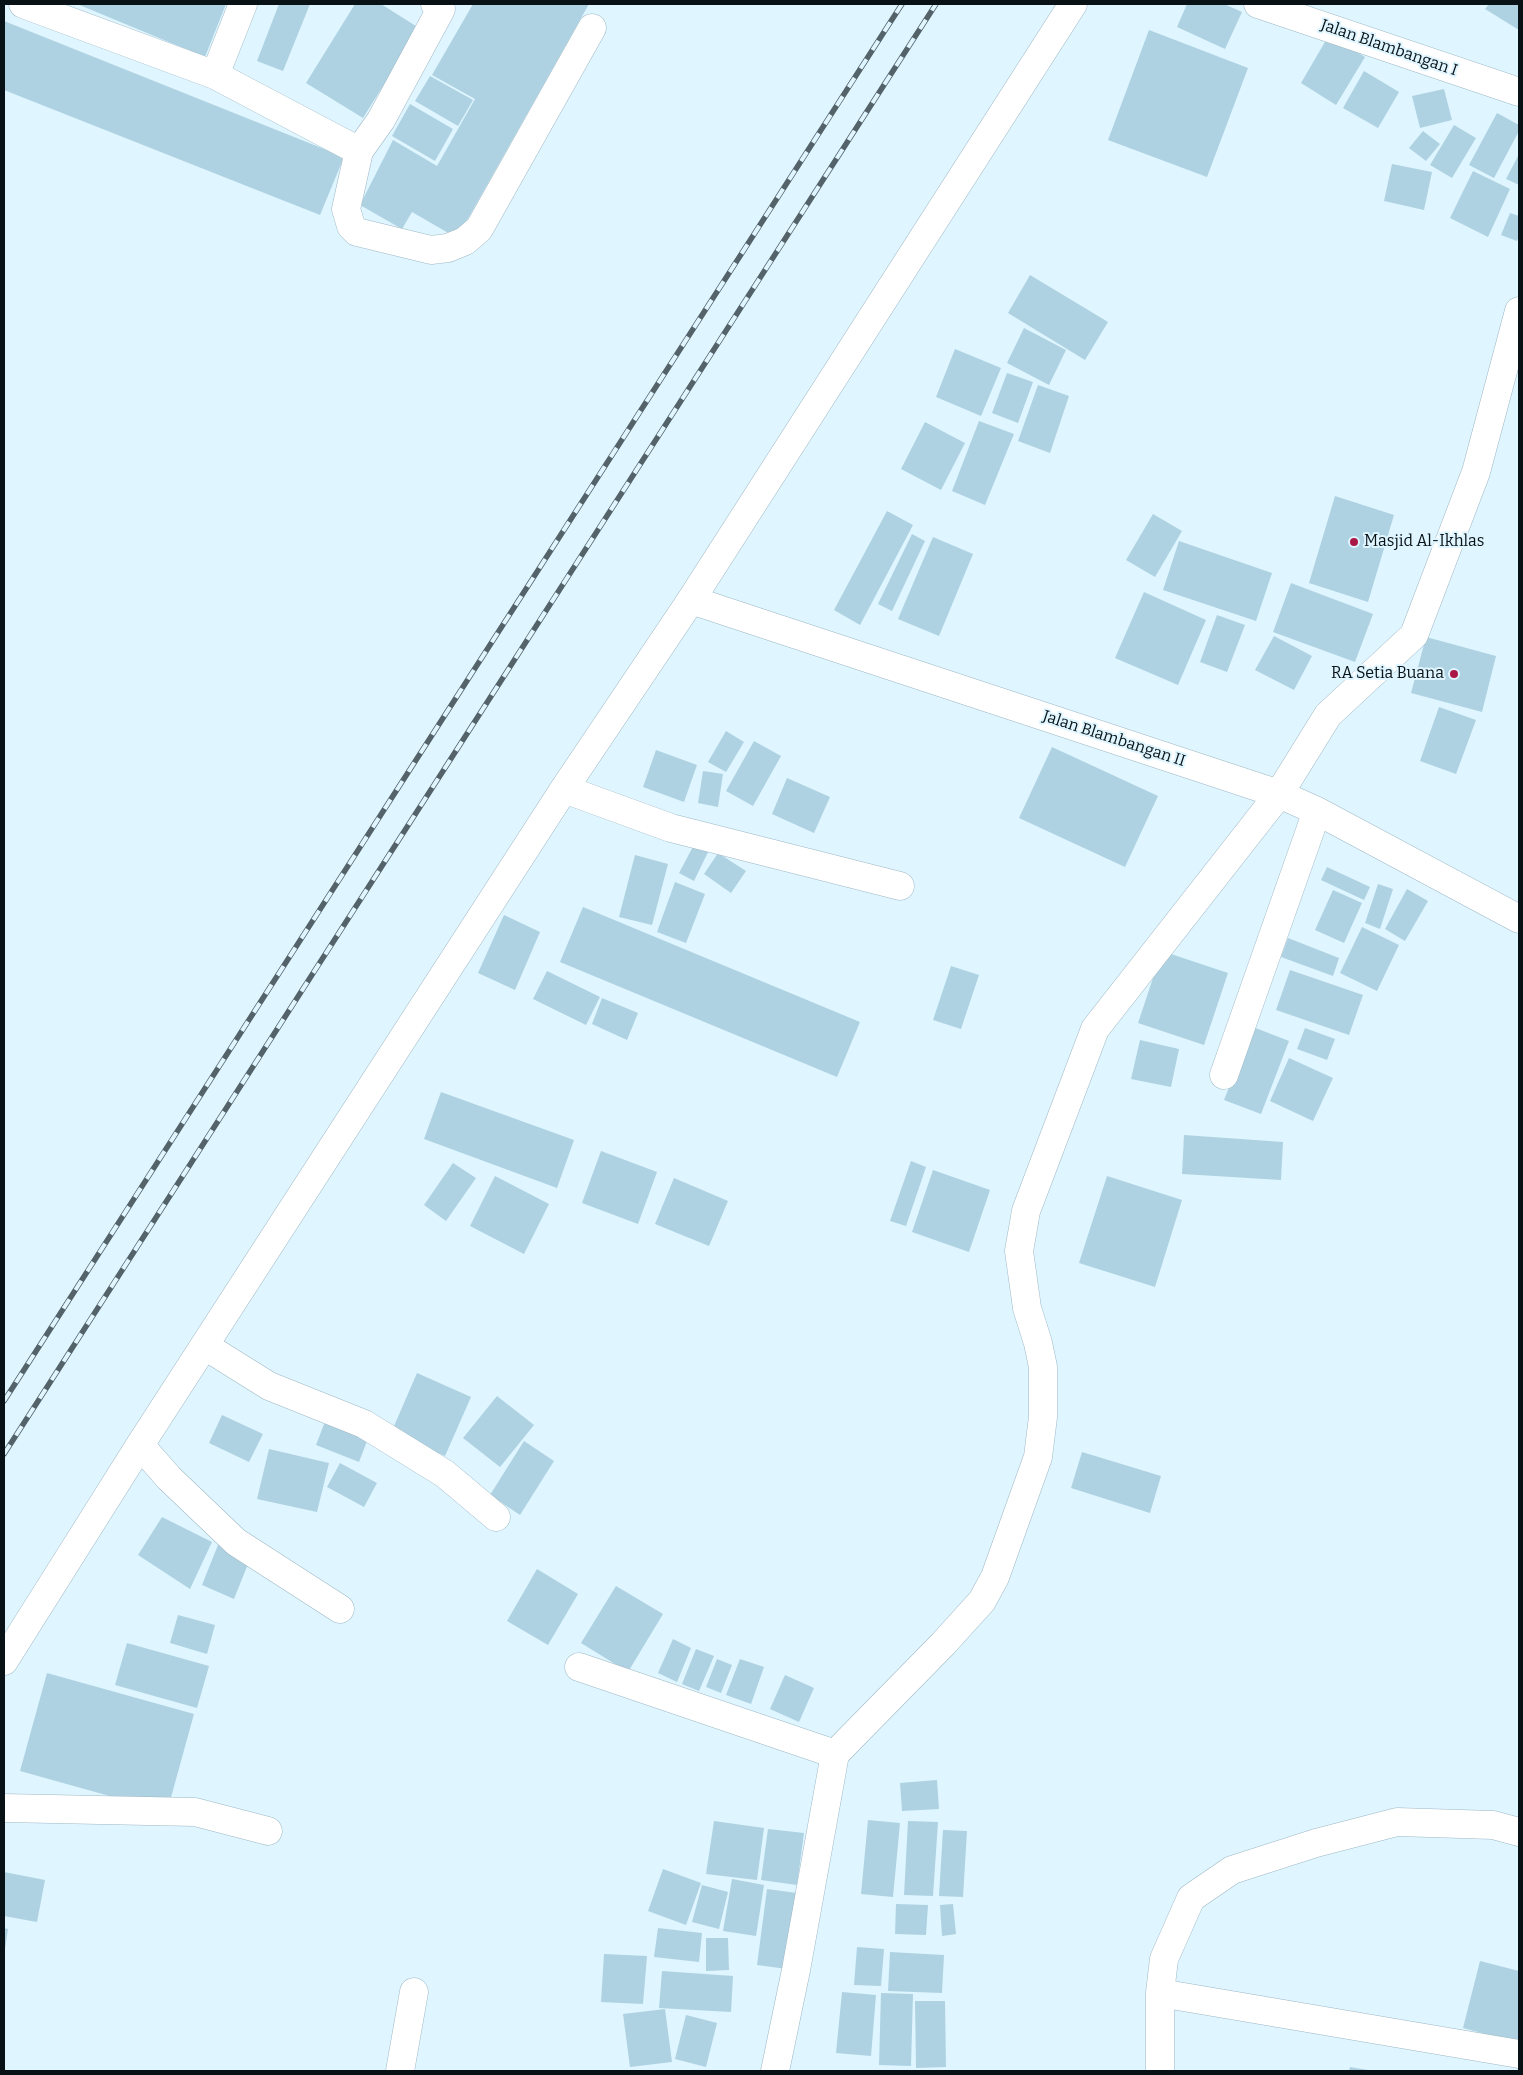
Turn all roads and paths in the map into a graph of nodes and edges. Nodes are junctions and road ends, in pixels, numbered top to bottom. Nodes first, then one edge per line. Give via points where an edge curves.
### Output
1 (24, 4) edge
2 (243, 4) edge
3 (1073, 4) edge
4 (1258, 4) edge
5 (440, 5) edge
6 (592, 28) dead end
7 (215, 76) junction
8 (1519, 92) edge
9 (359, 151) junction
10 (1519, 311) edge
11 (691, 600) junction
12 (564, 789) junction
13 (1279, 794) junction
14 (1317, 811) junction
15 (900, 886) dead end
16 (1519, 919) edge
17 (1224, 1075) dead end
18 (205, 1346) junction
19 (140, 1445) junction
20 (496, 1517) dead end
21 (340, 1608) dead end
22 (4, 1660) edge
23 (579, 1667) dead end
24 (835, 1754) junction
25 (4, 1808) edge
26 (268, 1831) dead end
27 (1519, 1832) edge
28 (414, 1992) dead end
29 (1160, 1993) junction
30 (1519, 2054) edge
31 (400, 2071) edge
32 (775, 2071) edge
33 (1160, 2071) edge

1 - 7 street
2 - 7 street
3 - 11 street
4 - 8 street, Jalan Blambangan I
5 - 9 street via 381,120
6 - 9 street via 479,229 465,241 431,250 357,232 351,226 346,209
7 - 9 street
10 - 13 street via 1476,472 1414,635 1328,715
11 - 12 street
11 - 13 street, Jalan Blambangan II
12 - 15 street via 671,828
12 - 18 street
13 - 14 street, Jalan Blambangan II
13 - 24 street via 1095,1029 1026,1211 1020,1252 1027,1308 1043,1367 1043,1417 1038,1457 995,1577 982,1601
14 - 16 street, Jalan Blambangan II
14 - 17 street
18 - 19 street
18 - 20 street via 269,1386 364,1424 445,1474
19 - 21 street via 168,1478 236,1542
19 - 22 street
23 - 24 street
24 - 32 street
25 - 26 street via 195,1812
27 - 29 street via 1493,1825 1397,1822 1232,1870 1190,1898 1164,1959
28 - 31 street
29 - 30 street
29 - 33 street

